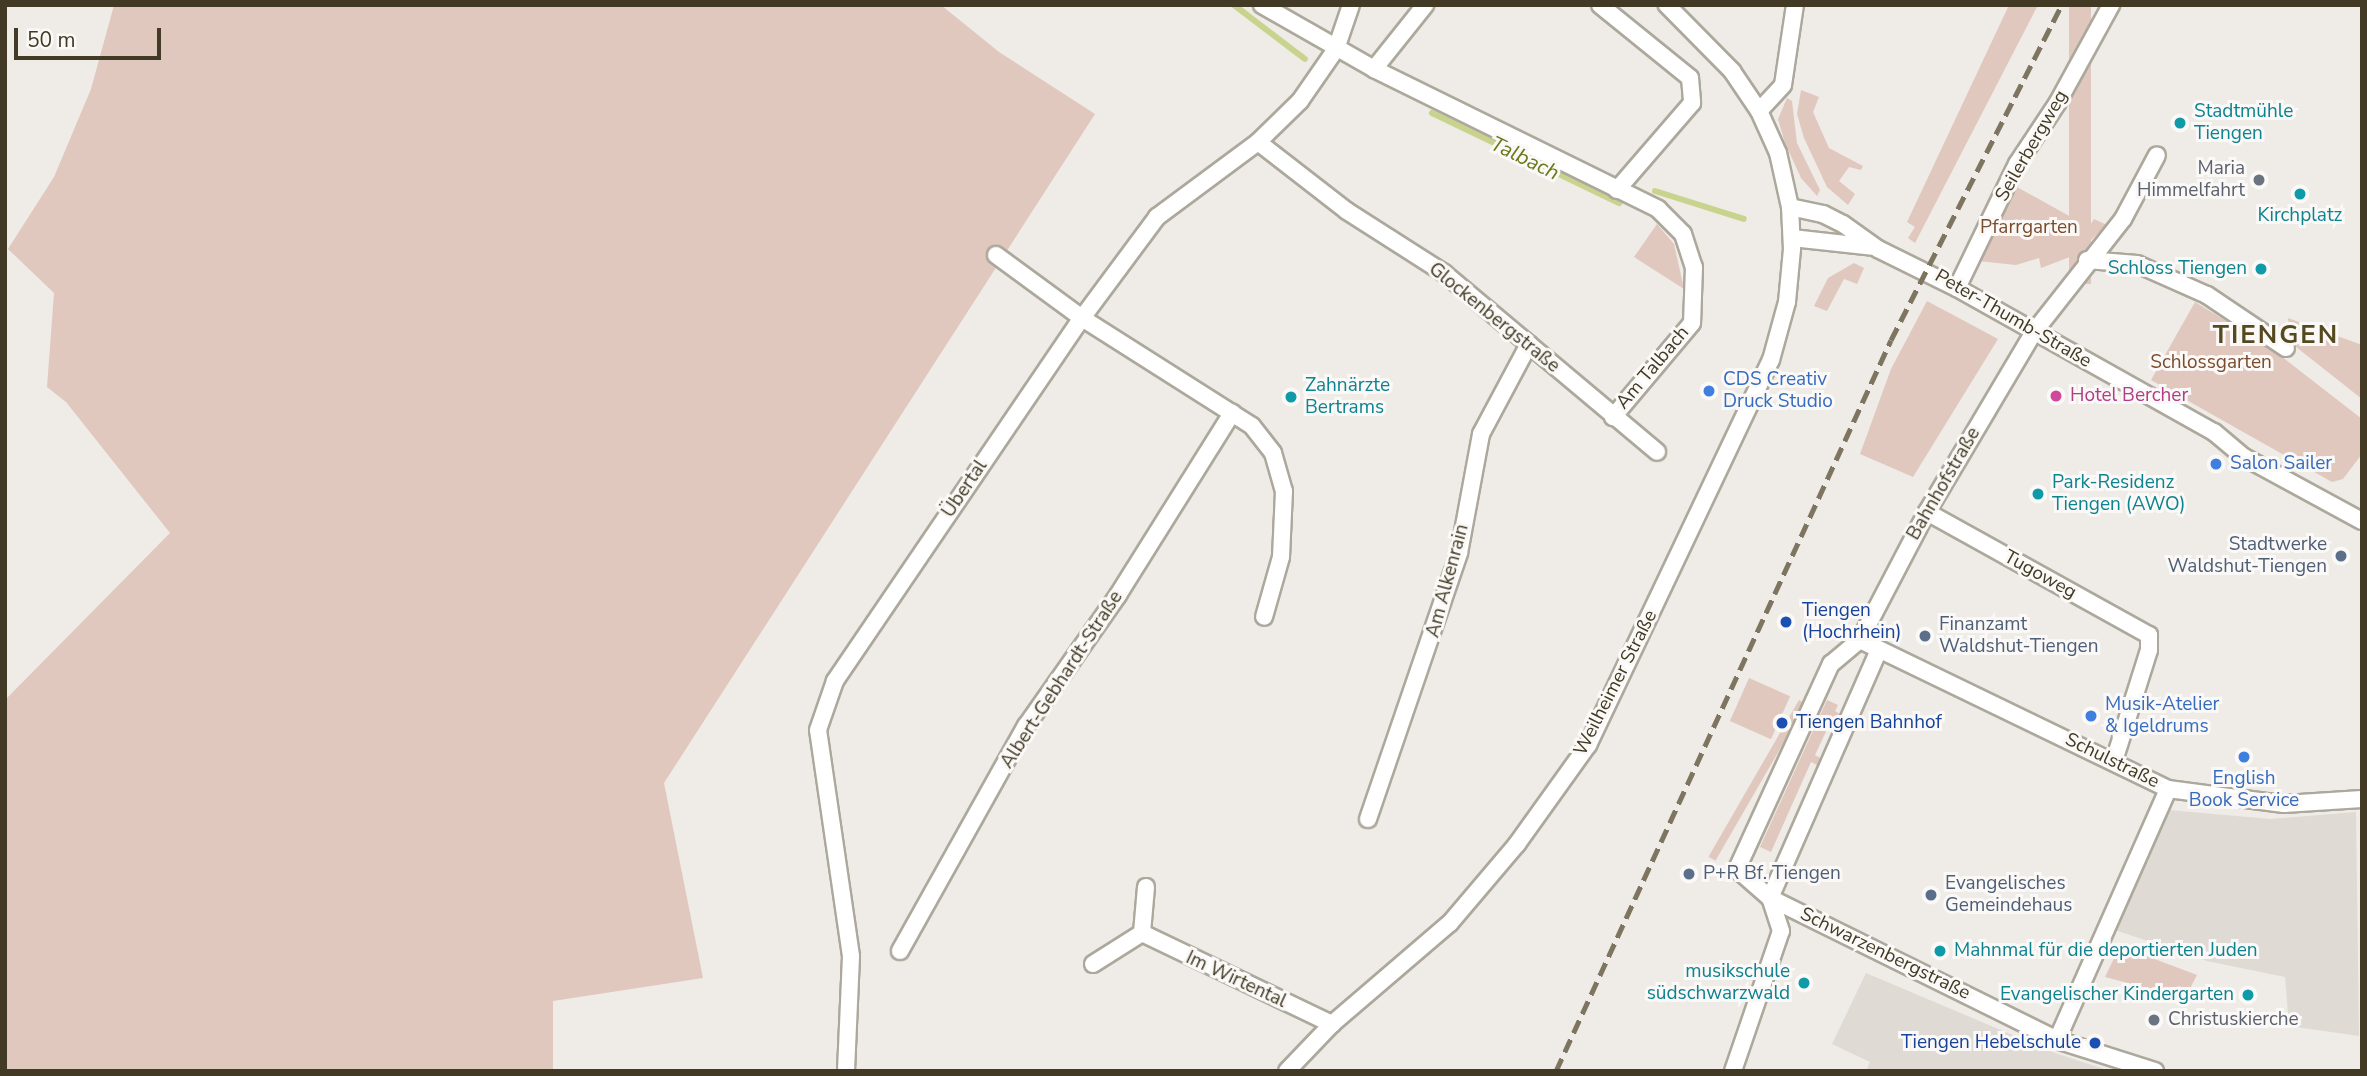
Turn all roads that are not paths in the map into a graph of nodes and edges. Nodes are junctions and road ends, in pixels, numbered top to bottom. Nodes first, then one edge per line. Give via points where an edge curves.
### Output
1 (1262, 5) edge
2 (1351, 5) edge
3 (1425, 5) edge
4 (1600, 5) edge
5 (1667, 5) edge
6 (1795, 5) edge
7 (2110, 5) edge
8 (1336, 49) junction
9 (1374, 69) junction
10 (1759, 111) junction
11 (1258, 142) junction
12 (2157, 155) dead end
13 (1616, 190) junction
14 (1790, 207) junction
15 (1792, 238) junction
16 (1878, 248) junction
17 (996, 255) dead end
18 (2087, 260) junction
19 (1957, 288) junction
20 (1082, 318) junction
21 (2034, 332) junction
22 (1529, 344) junction
23 (2286, 348) dead end
24 (1232, 413) junction
25 (1613, 417) junction
26 (1657, 452) dead end
27 (1927, 512) junction
28 (2362, 521) edge
29 (1264, 617) dead end
30 (1860, 640) junction
31 (1879, 650) junction
32 (2114, 761) junction
33 (2168, 789) junction
34 (2362, 799) edge
35 (1368, 819) dead end
36 (1146, 887) dead end
37 (1770, 898) junction
38 (1142, 933) junction
39 (900, 951) dead end
40 (1093, 964) dead end
41 (1332, 1024) junction
42 (2057, 1040) junction
43 (845, 1071) edge
44 (1287, 1071) edge
45 (1733, 1071) edge
46 (2155, 1071) edge

1 - 8 street, Am Talbach
2 - 8 street, Übertal
3 - 9 street
4 - 13 street via 1690,78 1692,103
5 - 10 street, Weilheimer Straße via 1732,71
6 - 10 street via 1783,85
7 - 19 street, Seilerbergweg via 2058,102 2017,164
8 - 9 street, Am Talbach
8 - 11 street, Übertal via 1300,101
9 - 13 street, Am Talbach
10 - 14 street, Weilheimer Straße via 1778,153
11 - 20 street, Übertal via 1157,217
11 - 22 street, Glockenbergstraße via 1347,211 1444,273
12 - 18 street via 2123,219
13 - 25 street, Am Talbach via 1658,209 1683,234 1693,267 1692,323
14 - 15 street, Weilheimer Straße
14 - 16 street, Peter-Thumb-Straße via 1823,214
15 - 16 street, Peter-Thumb-Straße
15 - 41 street, Weilheimer Straße via 1787,302 1767,369 1588,745 1517,844 1450,923
16 - 19 street, Peter-Thumb-Straße
17 - 20 street
18 - 21 street
18 - 23 street via 2137,264 2207,295
19 - 21 street, Peter-Thumb-Straße
20 - 24 street
20 - 43 street, Übertal via 835,681 818,730 851,956
21 - 27 street, Bahnhofstraße
21 - 28 street, Peter-Thumb-Straße
22 - 25 street, Glockenbergstraße
22 - 35 street, Am Alkenrain via 1481,434 1459,553
24 - 29 street via 1252,426 1273,453 1284,491 1281,557
24 - 39 street, Albert-Gebhardt-Straße via 1118,595 1026,726
25 - 26 street, Glockenbergstraße
27 - 30 street, Bahnhofstraße
27 - 32 street, Tugoweg via 2149,635 2149,650
30 - 31 street
30 - 37 street, Bahnhofstraße via 1830,664 1737,869
31 - 32 street, Schulstraße
31 - 37 street
32 - 33 street, Schulstraße
33 - 34 street, Schulstraße via 2284,804
33 - 42 street
36 - 38 street
37 - 42 street, Schwarzenbergstraße
37 - 45 street via 1781,931
38 - 40 street
38 - 41 street, Im Wirtental
41 - 44 street, Weilheimer Straße
42 - 46 street, Schwarzenbergstraße

